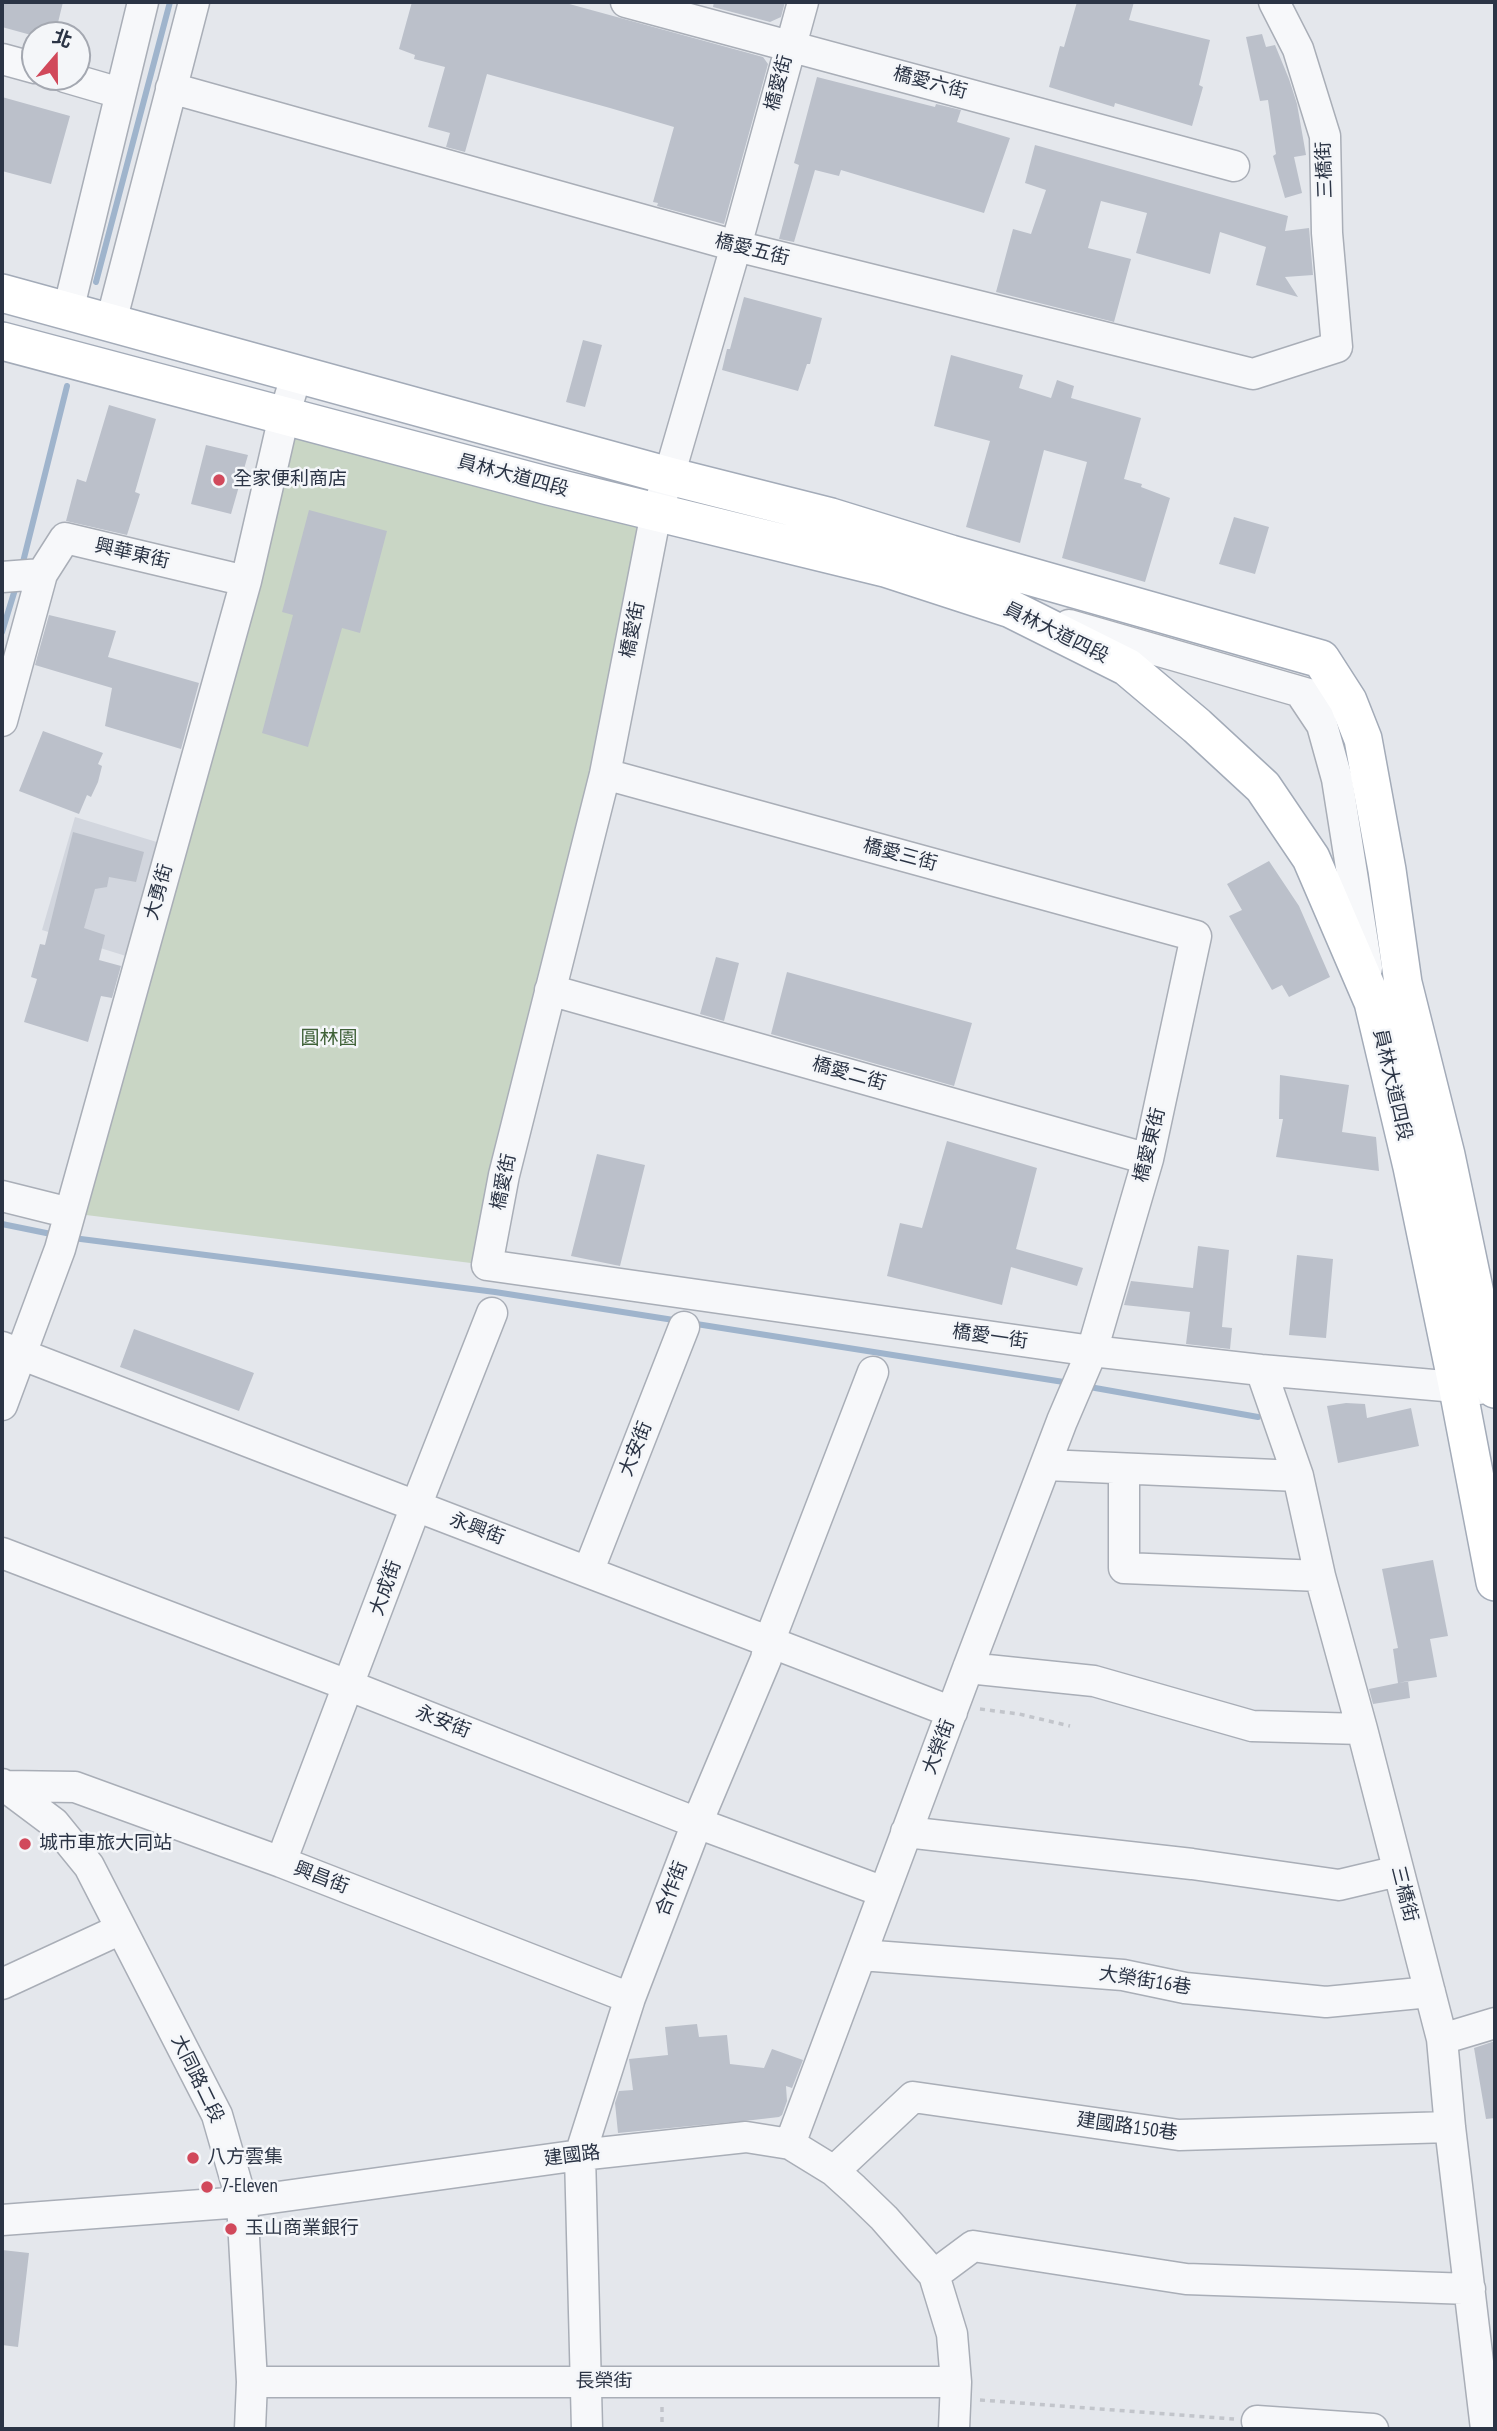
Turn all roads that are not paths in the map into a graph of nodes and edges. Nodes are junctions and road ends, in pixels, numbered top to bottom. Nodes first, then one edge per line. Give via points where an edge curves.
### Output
1 (143, 2) edge
2 (194, 2) edge
3 (626, 2) edge
4 (803, 2) edge
5 (1273, 2) edge
6 (789, 45) junction
7 (2, 59) edge
8 (21, 64) edge
9 (91, 85) edge
10 (170, 88) junction
11 (120, 93) junction
12 (1234, 166) dead end
13 (736, 246) junction
14 (2, 293) edge
15 (68, 311) junction
16 (111, 322) junction
17 (2, 341) edge
18 (1337, 347) joint
19 (297, 373) junction
20 (284, 416) junction
21 (669, 476) junction
22 (656, 513) junction
23 (22, 575) edge
24 (246, 581) junction
25 (1012, 609) junction
26 (1300, 692) junction
27 (1350, 706) junction
28 (2, 721) edge
29 (605, 774) junction
30 (1196, 936) joint
31 (550, 990) junction
32 (1373, 1002) junction
33 (1148, 1159) junction
34 (2, 1196) edge
35 (65, 1229) junction
36 (487, 1265) joint
37 (492, 1313) dead end
38 (684, 1327) dead end
39 (12, 1351) edge
40 (1089, 1359) junction
41 (1261, 1370) junction
42 (873, 1372) dead end
43 (1458, 1389) junction
44 (1495, 1389) edge
45 (2, 1405) edge
46 (1046, 1465) junction
47 (1124, 1469) junction
48 (1298, 1476) junction
49 (416, 1506) junction
50 (2, 1553) edge
51 (588, 1572) junction
52 (1320, 1576) junction
53 (1495, 1582) edge
54 (769, 1642) junction
55 (968, 1668) junction
56 (350, 1686) junction
57 (953, 1709) junction
58 (1362, 1729) junction
59 (4, 1785) edge
60 (697, 1823) junction
61 (906, 1832) junction
62 (281, 1862) junction
63 (1398, 1871) junction
64 (884, 1892) junction
65 (121, 1929) junction
66 (861, 1955) junction
67 (2, 1984) edge
68 (1430, 1992) junction
69 (630, 1998) junction
70 (1495, 2023) edge
71 (1442, 2039) junction
72 (1450, 2127) junction
73 (790, 2144) junction
74 (580, 2155) junction
75 (834, 2171) junction
76 (242, 2202) junction
77 (2, 2220) edge
78 (934, 2275) junction
79 (1470, 2289) junction
80 (252, 2382) junction
81 (587, 2382) junction
82 (956, 2390) junction
83 (1257, 2421) road end
84 (250, 2429) edge
85 (587, 2429) edge
86 (954, 2429) edge
87 (1373, 2429) edge
88 (1486, 2429) edge

1 - 11 street
2 - 10 street
3 - 6 street, 橋愛六街
4 - 6 street, 橋愛街
5 - 18 street, 三橋街 via 1298,49 1325,136 1327,233
6 - 12 street, 橋愛六街
6 - 13 street, 橋愛街
7 - 8 street
9 - 11 street
10 - 13 street, 橋愛五街
10 - 16 street
11 - 15 street
13 - 18 street, 橋愛五街 via 1253,374
13 - 21 street, 橋愛街
14 - 15 main road, 員林大道四段
15 - 16 main road, 員林大道四段
16 - 19 main road, 員林大道四段
17 - 20 main road, 員林大道四段
19 - 20 street, 大勇街
19 - 21 main road, 員林大道四段
20 - 22 main road, 員林大道四段
20 - 24 street, 大勇街
21 - 22 street, 橋愛街
21 - 27 main road, 員林大道四段 via 831,517 1321,659
22 - 25 main road, 員林大道四段 via 885,568
22 - 29 street, 橋愛街
23 - 24 street, 興華東街 via 65,538
23 - 28 street
24 - 35 street, 大勇街
25 - 26 street
25 - 32 main road, 員林大道四段 via 1127,667 1263,787 1311,858
26 - 27 street
26 - 32 street via 1322,725 1337,779
27 - 44 main road, 員林大道四段 via 1363,739 1403,983 1446,1156
29 - 30 street, 橋愛三街
29 - 31 street, 橋愛街
30 - 33 street, 橋愛東街
31 - 33 street, 橋愛二街
31 - 36 street, 橋愛街 via 504,1175
32 - 43 main road, 員林大道四段
33 - 40 street, 橋愛東街
34 - 35 street
35 - 39 street, 大勇街
36 - 40 street, 橋愛一街
37 - 49 street, 大成街
38 - 51 street, 大安街
39 - 45 street, 大勇街
39 - 49 street, 永興街
40 - 41 street, 橋愛一街
40 - 46 street, 大榮街
41 - 43 street, 橋愛一街
41 - 48 street, 三橋街
42 - 54 street, 合作街
43 - 44 street, 橋愛一街
43 - 53 main road, 員林大道四段
46 - 47 street
46 - 55 street, 大榮街
47 - 48 street
47 - 52 street via 1124,1568
48 - 52 street, 三橋街
49 - 51 street, 永興街
49 - 56 street, 大成街
50 - 56 street, 永安街
51 - 54 street, 永興街
52 - 58 street, 三橋街
54 - 57 street, 永興街
54 - 60 street, 合作街
55 - 57 street, 大榮街
55 - 58 street via 1094,1681 1252,1726
56 - 60 street, 永安街
56 - 62 street, 大成街
57 - 61 street, 大榮街
58 - 63 street, 三橋街
59 - 62 street, 興昌街 via 75,1787
59 - 65 street, 大同路二段 via 54,1824 89,1866
60 - 64 street, 永安街
60 - 69 street, 合作街
61 - 63 street via 1339,1885
61 - 64 street, 大榮街
62 - 69 street, 興昌街
63 - 68 street, 三橋街
64 - 66 street, 大榮街
65 - 67 street
65 - 76 street, 大同路二段 via 217,2115
66 - 68 street, 大榮街16巷 via 1123,1975 1185,1988 1326,2002
66 - 73 street, 大榮街
68 - 71 street, 三橋街
69 - 74 street, 合作街
70 - 71 street
71 - 72 street, 三橋街
72 - 75 street, 建國路150巷 via 1179,2135 913,2097
72 - 79 street, 三橋街
73 - 74 street, 建國路 via 746,2137
73 - 75 street, 建國路
74 - 76 street, 建國路
74 - 81 street, 合作街
75 - 78 street, 建國路
76 - 77 street, 建國路
76 - 80 street, 大同路二段
78 - 79 street via 973,2246 1185,2279
78 - 82 street, 建國路 via 952,2334
79 - 88 street, 三橋街
80 - 81 street, 長榮街
80 - 84 street, 大同路二段
81 - 82 street, 長榮街
81 - 85 street, 合作街
82 - 86 street, 建國路
83 - 87 street

